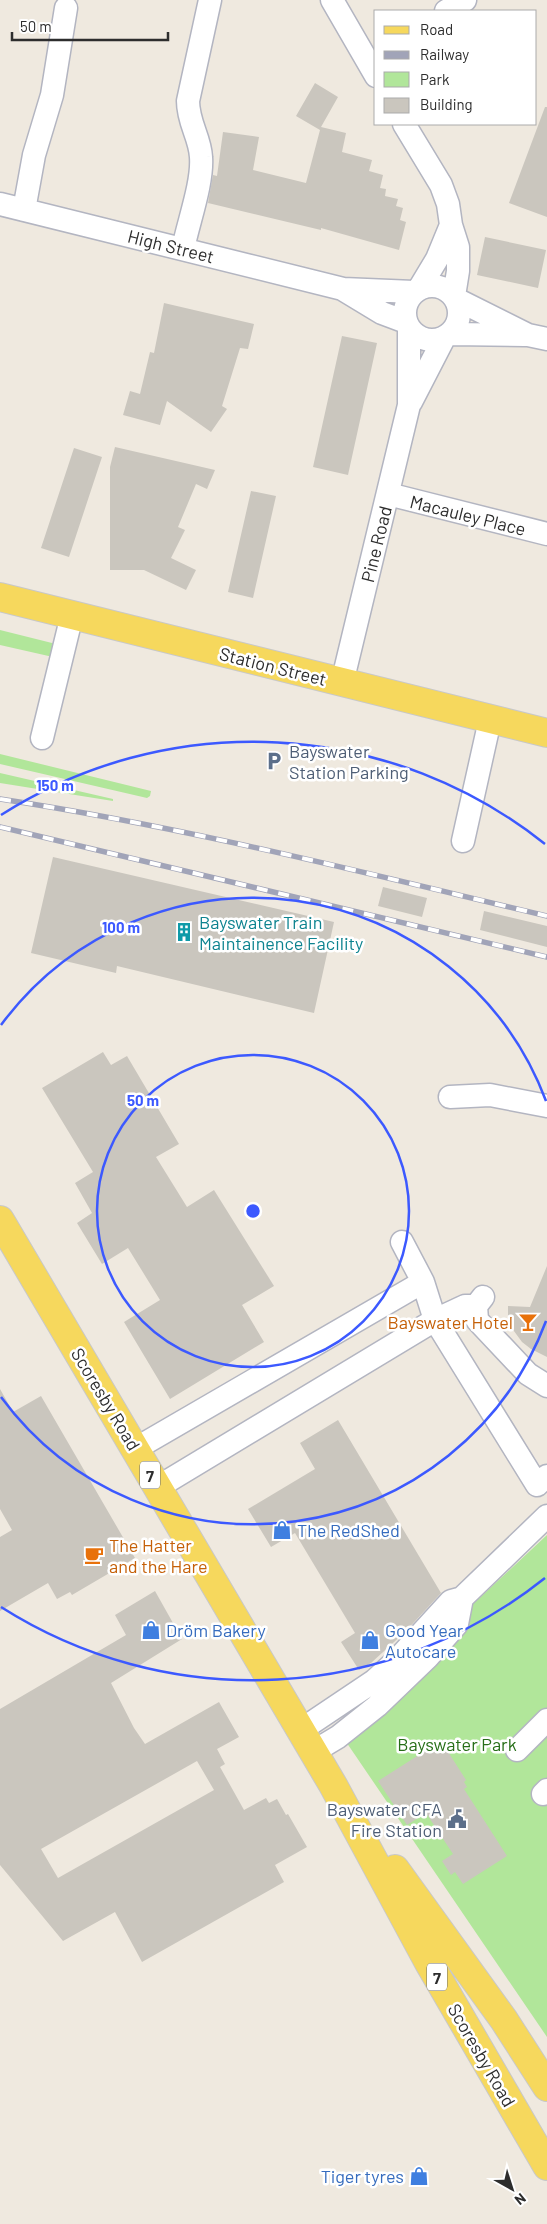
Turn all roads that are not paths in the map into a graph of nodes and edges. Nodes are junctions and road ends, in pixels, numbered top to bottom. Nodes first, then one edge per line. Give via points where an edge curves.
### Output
1 (210, 0) edge
2 (332, 0) edge
3 (465, 0) edge
4 (66, 8) dead end
5 (448, 10) edge
6 (372, 63) edge
7 (405, 125) edge
8 (0, 204) edge
9 (24, 210) junction
10 (451, 225) junction
11 (183, 249) junction
12 (343, 289) junction
13 (416, 291) junction
14 (455, 297) junction
15 (408, 325) junction
16 (447, 336) junction
17 (538, 337) edge
18 (409, 406) junction
19 (388, 494) junction
20 (547, 534) edge
21 (0, 597) edge
22 (72, 615) junction
23 (342, 683) junction
24 (490, 720) junction
25 (547, 734) edge
26 (42, 738) dead end
27 (463, 840) dead end
28 (450, 1097) dead end
29 (547, 1106) edge
30 (0, 1220) edge
31 (402, 1242) dead end
32 (423, 1282) junction
33 (435, 1320) junction
34 (547, 1386) edge
35 (136, 1449) junction
36 (547, 1476) edge
37 (158, 1487) junction
38 (547, 1516) edge
39 (547, 1720) edge
40 (307, 1741) junction
41 (517, 1750) dead end
42 (334, 1785) junction
43 (547, 2088) edge
44 (547, 2166) edge

1 - 11 street via 188,101 188,115 201,156
2 - 6 street
3 - 5 street
4 - 9 street via 52,95 34,156
7 - 10 street via 441,185
8 - 9 street, High Street
9 - 11 street, High Street
10 - 13 street via 437,259
10 - 14 street via 458,247
11 - 12 street, High Street
12 - 13 street, High Street
12 - 15 street, High Street
13 - 14 street via 438,286
13 - 15 street via 405,311
14 - 16 street via 460,311 458,323
14 - 17 street
15 - 16 street via 425,340 434,341
15 - 18 street, Pine Road
16 - 17 street
16 - 18 street, Pine Road
18 - 19 street, Pine Road
19 - 20 street, Macauley Place
19 - 23 street, Pine Road
21 - 22 main road, Station Street
22 - 23 main road, Station Street
22 - 26 street
23 - 24 main road, Station Street
24 - 25 main road, Station Street
24 - 27 street
28 - 29 street via 490,1095
30 - 35 main road, Scoresby Road / 7
31 - 32 street
32 - 33 street
32 - 35 street
33 - 34 street via 479,1301 477,1320 528,1374
33 - 36 street via 537,1485
33 - 37 street
35 - 37 main road, Scoresby Road / 7
37 - 40 main road, Scoresby Road / 7
38 - 40 street via 462,1598 451,1601 396,1661
39 - 41 street
40 - 42 main road, Scoresby Road / 7
42 - 43 main road, Scoresby Road / 7 via 504,2020
42 - 44 main road, Scoresby Road / 7 via 429,1963

